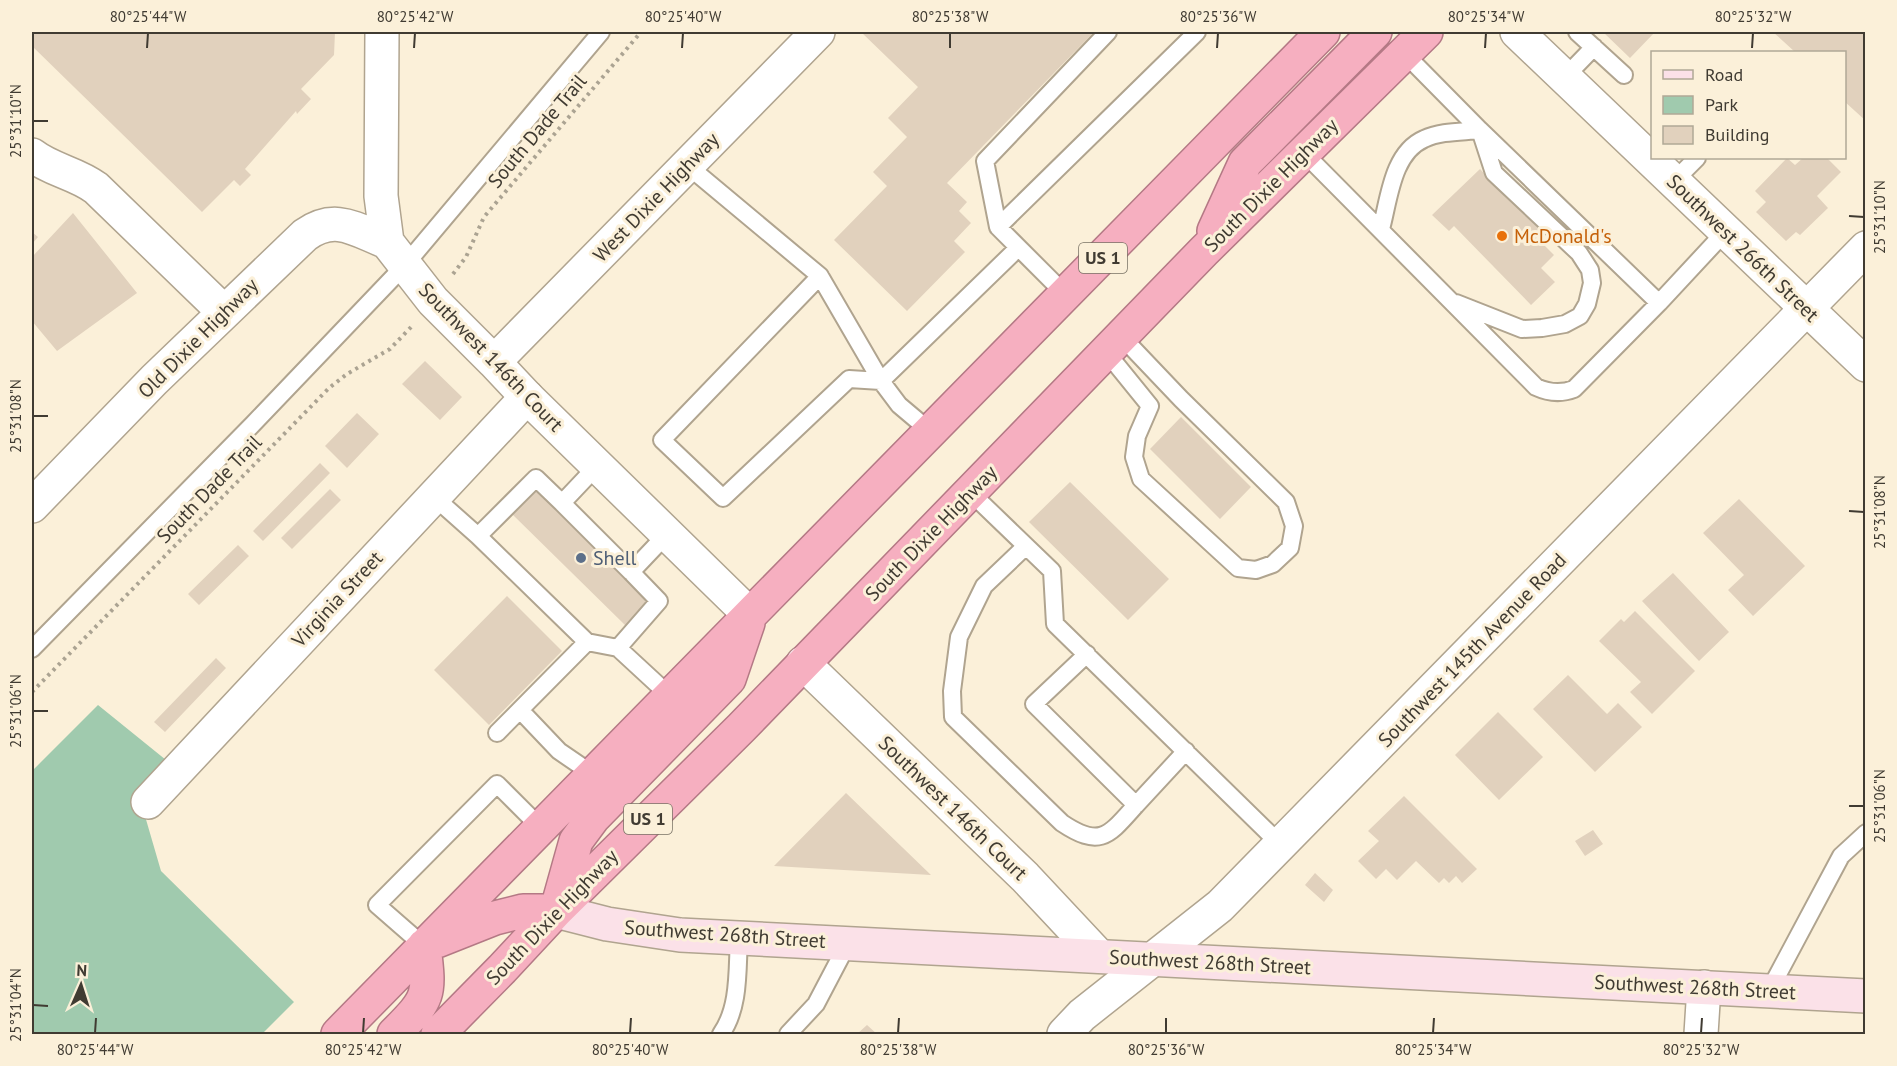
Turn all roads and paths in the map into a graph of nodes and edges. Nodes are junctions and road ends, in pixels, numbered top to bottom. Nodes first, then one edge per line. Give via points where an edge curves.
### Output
1 (382, 32) edge
2 (602, 32) edge
3 (641, 32) edge
4 (818, 32) edge
5 (1108, 32) edge
6 (1197, 32) edge
7 (1323, 32) edge
8 (1375, 32) edge
9 (1517, 32) edge
10 (1577, 32) edge
11 (1415, 42) edge
12 (1594, 47) junction
13 (1624, 75) dead end
14 (1565, 77) junction
15 (1480, 130) junction
16 (1303, 152) junction
17 (32, 155) edge
18 (1696, 159) edge
19 (687, 165) junction
20 (1673, 182) junction
21 (998, 227) junction
22 (1382, 229) junction
23 (1725, 232) junction
24 (1018, 248) junction
25 (1866, 248) edge
26 (1204, 251) junction
27 (396, 253) junction
28 (820, 276) junction
29 (450, 278) dead end
30 (1066, 295) junction
31 (1448, 300) junction
32 (1659, 303) junction
33 (1807, 308) junction
34 (224, 312) junction
35 (418, 320) dead end
36 (1115, 345) junction
37 (494, 362) junction
38 (1866, 366) edge
39 (881, 381) junction
40 (527, 397) junction
41 (1181, 399) junction
42 (1150, 406) junction
43 (931, 432) junction
44 (597, 466) junction
45 (970, 492) junction
46 (433, 496) junction
47 (562, 503) junction
48 (32, 506) edge
49 (667, 534) junction
50 (478, 536) junction
51 (1026, 546) junction
52 (631, 572) junction
53 (750, 615) junction
54 (587, 642) junction
55 (618, 648) junction
56 (32, 649) edge
57 (1087, 654) junction
58 (803, 663) junction
59 (32, 692) edge
60 (670, 696) junction
61 (520, 710) junction
62 (497, 733) dead end
63 (1185, 752) junction
64 (594, 775) junction
65 (148, 802) dead end
66 (1136, 805) junction
67 (541, 828) junction
68 (1866, 833) edge
69 (1281, 845) junction
70 (556, 911) junction
71 (739, 938) junction
72 (848, 944) junction
73 (424, 946) junction
74 (1099, 956) junction
75 (1152, 960) junction
76 (1704, 987) junction
77 (1769, 991) junction
78 (1866, 996) edge
79 (338, 1035) edge
80 (394, 1035) edge
81 (438, 1035) edge
82 (721, 1035) edge
83 (788, 1035) edge
84 (1064, 1035) edge
85 (1701, 1035) edge

1 - 27 street via 381,196
2 - 27 lane
3 - 29 path, South Dade Trail via 484,217 466,257
4 - 19 street, West Dixie Highway
5 - 21 lane via 985,161
6 - 21 lane
7 - 30 highway, US 1
8 - 26 highway via 1245,163
9 - 14 street, Southwest 266th Street
10 - 12 lane
11 - 15 lane
11 - 16 highway, South Dixie Highway / US 1
12 - 13 lane
12 - 14 lane
14 - 20 street, Southwest 266th Street
15 - 22 lane via 1439,134 1414,145 1398,168
15 - 31 lane via 1494,173 1579,253 1590,270 1592,283 1580,316 1565,324 1542,328 1522,329
15 - 32 lane
16 - 22 lane
16 - 26 highway, South Dixie Highway / US 1
17 - 34 street via 80,177 100,192
18 - 20 lane
19 - 28 lane
19 - 37 street, West Dixie Highway
20 - 23 street, Southwest 266th Street
21 - 24 lane
22 - 31 lane
23 - 32 lane
23 - 33 street, Southwest 266th Street
24 - 30 lane
24 - 39 lane
25 - 33 street, Southwest 145th Avenue Road
26 - 36 highway, South Dixie Highway / US 1
27 - 34 street, Old Dixie Highway via 356,228 341,224 315,228
27 - 37 street, Southwest 146th Court via 433,301
27 - 56 lane via 253,424
28 - 39 lane
28 - 39 lane via 662,440 723,498 849,379
30 - 43 highway, US 1
31 - 32 lane via 1536,387 1556,392 1575,388
33 - 38 street, Southwest 266th Street
33 - 69 street, Southwest 145th Avenue Road
34 - 48 street, Old Dixie Highway
35 - 59 path, South Dade Trail via 390,349 329,388
36 - 41 lane
36 - 42 lane
36 - 45 highway, South Dixie Highway / US 1
37 - 40 street, Southwest 146th Court
39 - 43 lane via 899,405
40 - 44 street, Southwest 146th Court
40 - 46 street, Virginia Street
41 - 42 lane
41 - 42 lane via 1286,502 1294,526 1290,548 1273,564 1256,570 1238,568 1141,479 1134,457 1137,436
43 - 53 highway, US 1
44 - 47 lane
44 - 49 street, Southwest 146th Court
45 - 51 lane
45 - 58 highway, South Dixie Highway / US 1
46 - 50 lane
46 - 65 street, Virginia Street
47 - 50 lane via 536,478
47 - 52 lane
49 - 52 lane
49 - 53 street, Southwest 146th Court
50 - 54 lane
51 - 57 lane via 1052,571 1055,624
51 - 66 lane via 984,586 959,637 953,717 1079,834 1101,836 1111,832
52 - 55 lane via 659,601
53 - 60 highway, US 1
53 - 70 highway via 729,679 593,818 576,841
54 - 55 lane
54 - 61 lane
55 - 60 lane
57 - 63 lane
57 - 66 lane via 1034,704
58 - 70 highway, South Dixie Highway / US 1
58 - 74 street, Southwest 146th Court via 1025,877
60 - 64 highway, US 1
61 - 62 lane
61 - 64 lane via 559,751
63 - 66 lane
63 - 69 lane
64 - 67 highway, US 1
67 - 73 highway, US 1
67 - 73 lane via 497,784 377,905
68 - 77 lane via 1841,856
69 - 75 street, Southwest 145th Avenue Road via 1220,906
70 - 71 main road, Southwest 268th Street via 607,924 680,935
70 - 73 highway via 524,911 495,918
70 - 81 highway, South Dixie Highway / US 1
71 - 72 main road, Southwest 268th Street
71 - 82 lane via 735,999 731,1018
72 - 74 main road, Southwest 268th Street
72 - 83 lane via 816,1004
73 - 79 highway, US 1
73 - 80 highway via 426,996 418,1011
74 - 75 main road, Southwest 268th Street
75 - 76 main road, Southwest 268th Street
75 - 84 street, Southwest 145th Avenue Road via 1082,1015
76 - 77 main road, Southwest 268th Street
76 - 85 street
77 - 78 main road, Southwest 268th Street

